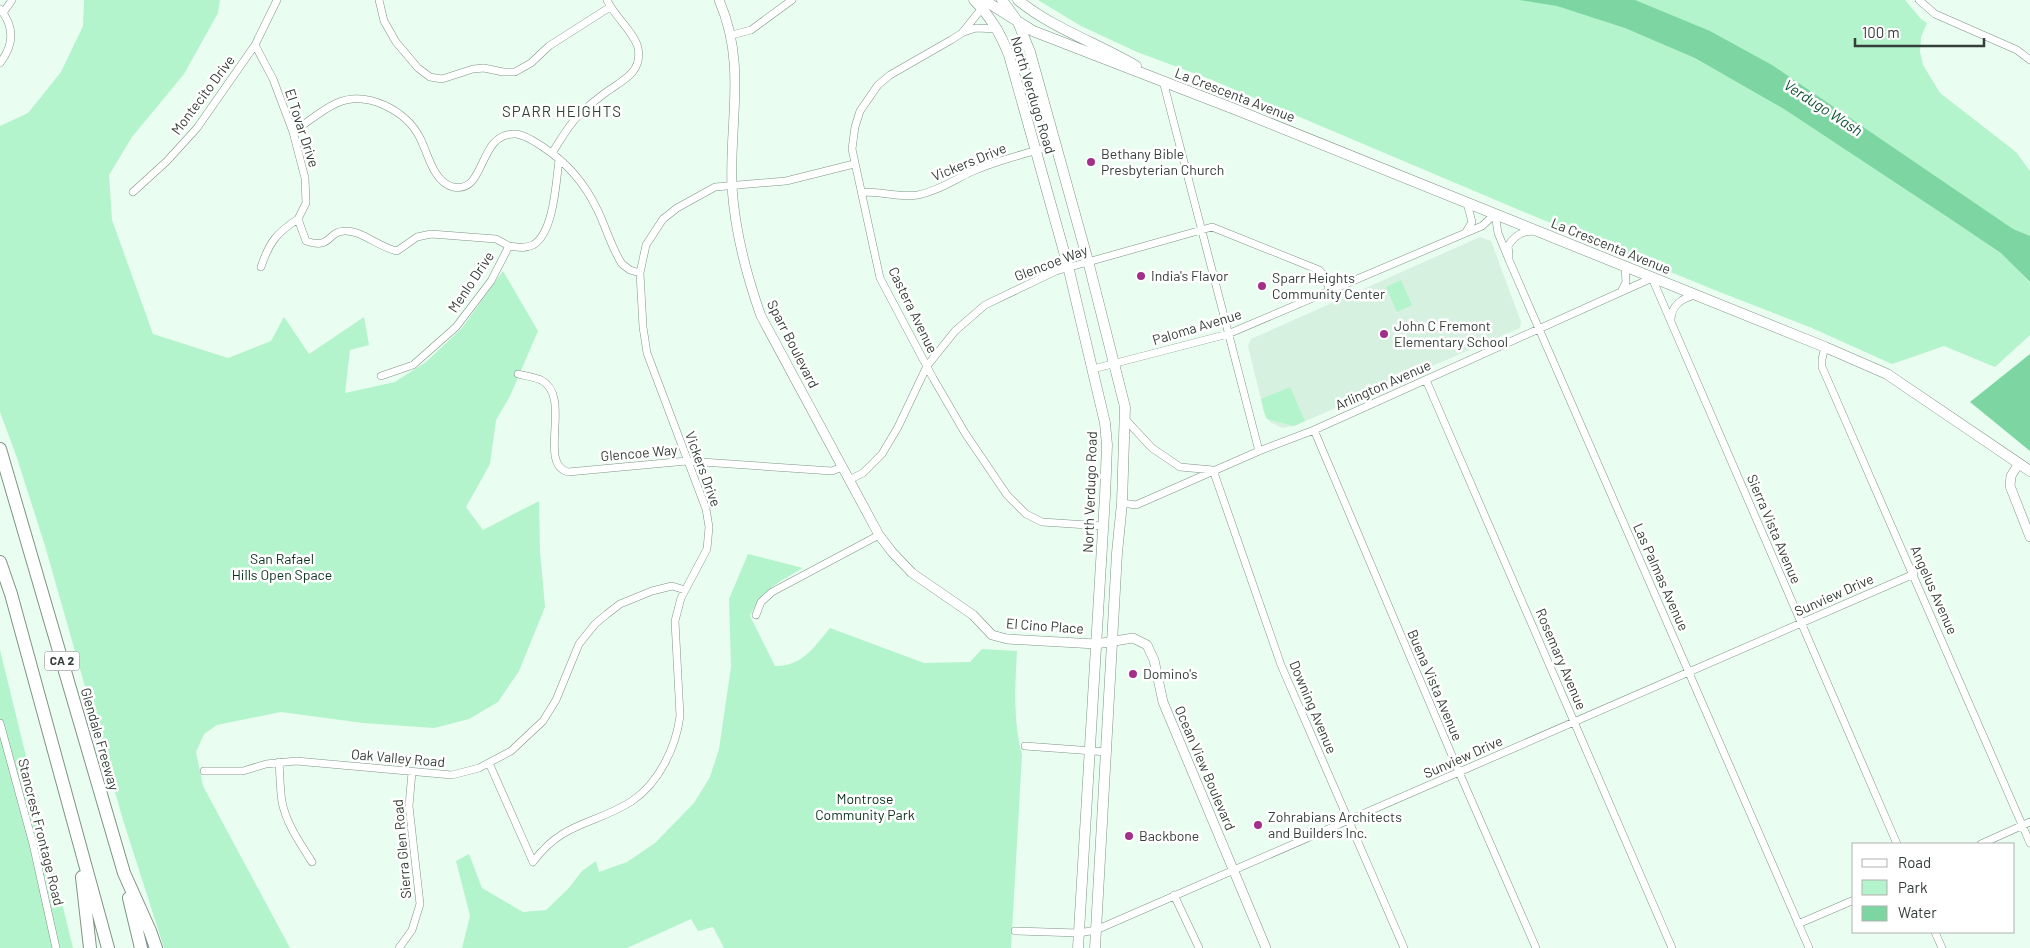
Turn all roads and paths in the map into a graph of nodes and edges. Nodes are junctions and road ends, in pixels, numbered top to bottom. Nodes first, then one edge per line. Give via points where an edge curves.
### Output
1 (12, 0) edge
2 (277, 0) edge
3 (379, 0) edge
4 (719, 0) edge
5 (792, 0) edge
6 (974, 0) edge
7 (1002, 0) edge
8 (1018, 0) edge
9 (1919, 0) edge
10 (609, 3) edge
11 (983, 4) edge
12 (2, 11) edge
13 (1018, 22) junction
14 (998, 29) junction
15 (962, 32) junction
16 (732, 35) junction
17 (255, 45) junction
18 (2030, 60) edge
19 (0, 63) edge
20 (1163, 81) junction
21 (293, 132) junction
22 (1056, 145) junction
23 (1036, 150) junction
24 (552, 153) junction
25 (559, 160) junction
26 (854, 164) junction
27 (732, 185) junction
28 (133, 192) dead end
29 (860, 192) junction
30 (1467, 203) junction
31 (1495, 214) junction
32 (298, 219) junction
33 (1201, 230) junction
34 (1536, 231) junction
35 (1464, 234) junction
36 (509, 246) junction
37 (1509, 260) junction
38 (1088, 261) junction
39 (1068, 266) junction
40 (260, 267) dead end
41 (1625, 267) junction
42 (640, 273) junction
43 (1652, 278) junction
44 (1330, 290) junction
45 (1620, 292) junction
46 (1695, 295) junction
47 (1671, 322) junction
48 (1539, 328) junction
49 (1228, 334) junction
50 (1825, 347) junction
51 (1115, 364) junction
52 (927, 366) junction
53 (1093, 369) junction
54 (518, 374) dead end
55 (381, 376) dead end
56 (1426, 380) junction
57 (1125, 419) junction
58 (1314, 430) junction
59 (0, 449) edge
60 (1259, 450) junction
61 (687, 461) junction
62 (2019, 463) junction
63 (842, 467) junction
64 (1213, 470) junction
65 (2030, 471) edge
66 (849, 480) junction
67 (1122, 503) junction
68 (1103, 526) junction
69 (879, 535) junction
70 (2030, 537) edge
71 (0, 562) edge
72 (1914, 574) junction
73 (685, 590) junction
74 (756, 615) dead end
75 (1801, 624) junction
76 (992, 635) joint
77 (1113, 640) junction
78 (1096, 644) junction
79 (1689, 672) junction
80 (0, 722) edge
81 (1575, 722) junction
82 (1025, 746) dead end
83 (1090, 750) junction
84 (1107, 752) junction
85 (279, 762) junction
86 (489, 763) junction
87 (204, 771) dead end
88 (412, 772) junction
89 (1459, 772) junction
90 (1348, 820) junction
91 (2030, 822) edge
92 (2022, 826) junction
93 (77, 838) junction
94 (1897, 843) edge
95 (1983, 843) edge
96 (2030, 843) edge
97 (312, 862) dead end
98 (1233, 869) junction
99 (124, 873) junction
100 (1174, 895) junction
101 (1852, 901) edge
102 (1798, 924) junction
103 (1096, 930) junction
104 (1015, 931) dead end
105 (1079, 933) junction
106 (1935, 933) edge
107 (56, 948) edge
108 (90, 948) edge
109 (108, 948) edge
110 (141, 948) edge
111 (156, 948) edge
112 (399, 948) edge
113 (1078, 948) edge
114 (1095, 948) edge
115 (1199, 948) edge
116 (1266, 948) edge
117 (1404, 948) edge
118 (1536, 948) edge
119 (1672, 948) edge
120 (1808, 948) edge
121 (1942, 948) edge

1 - 12 street
2 - 17 street, Montecito Drive
3 - 10 street via 384,21 396,42 418,68 430,77 442,79 473,69 515,72
4 - 16 street, Sparr Boulevard
5 - 16 street via 752,30
6 - 11 main road, North Verdugo Road
7 - 13 main road, North Verdugo Road
8 - 20 main road, La Crescenta Avenue via 1056,25
9 - 18 street via 1935,14 2017,50
10 - 24 street via 637,45 639,57 635,70 578,116
11 - 13 main road, La Crescenta Avenue
11 - 14 main road, North Verdugo Road
11 - 15 street, Castera Avenue
12 - 19 street via 12,35 8,53
13 - 20 main road, La Crescenta Avenue via 1034,32
13 - 22 main road, North Verdugo Road
14 - 15 street, Castera Avenue via 976,28
14 - 23 main road, North Verdugo Road via 1009,55
15 - 26 street, Castera Avenue via 878,85 862,108 855,127
16 - 27 street, Sparr Boulevard via 736,89
17 - 21 street, El Tovar Drive via 273,79
17 - 28 street, Montecito Drive via 196,128
20 - 30 main road, La Crescenta Avenue
20 - 33 street
21 - 24 street via 338,103 372,102 402,115 412,125 443,182 453,187 464,187 472,182 488,148 507,134 518,134
21 - 32 street, El Tovar Drive via 305,178 306,203
22 - 23 street, Vickers Drive
22 - 38 main road, North Verdugo Road
23 - 29 street, Vickers Drive via 994,163 918,195
23 - 39 main road, North Verdugo Road
24 - 25 street
25 - 36 street, Menlo Drive via 550,214 541,239 526,247
25 - 42 street via 590,196 622,264
26 - 27 street, Vickers Drive via 786,180
26 - 29 street, Castera Avenue
27 - 42 street, Vickers Drive via 715,187 663,219 646,245
27 - 63 street, Sparr Boulevard via 737,234 761,316
29 - 52 street, Castera Avenue via 880,278
30 - 31 main road, La Crescenta Avenue
30 - 35 street via 1472,222
31 - 34 main road, La Crescenta Avenue
31 - 35 street, Paloma Avenue via 1482,226
31 - 37 street, Las Palmas Avenue via 1498,233
32 - 36 street via 306,241 315,244 325,243 336,233 346,230 397,251 417,237 431,234 496,239
32 - 40 street via 285,227 268,246
33 - 38 street, Glencoe Way
33 - 44 street, Glencoe Way via 1215,228 1319,270
33 - 49 street
34 - 37 street via 1523,232 1511,241
34 - 41 main road, La Crescenta Avenue
35 - 44 street, Paloma Avenue
36 - 55 street, Menlo Drive via 490,281 456,327 413,365
37 - 48 street, Las Palmas Avenue
38 - 39 street, Glencoe Way
38 - 51 main road, North Verdugo Road
39 - 52 street, Glencoe Way via 985,305 955,331
39 - 53 main road, North Verdugo Road
41 - 43 main road, La Crescenta Avenue
41 - 45 street via 1626,286
42 - 61 street, Vickers Drive via 647,353
43 - 45 street, Arlington Avenue
43 - 46 main road, La Crescenta Avenue
43 - 47 street, Sierra Vista Avenue
44 - 49 street, Paloma Avenue
45 - 48 street, Arlington Avenue
46 - 47 street via 1676,305
46 - 50 main road, La Crescenta Avenue
47 - 75 street, Sierra Vista Avenue
48 - 56 street, Arlington Avenue
48 - 79 street, Las Palmas Avenue
49 - 51 street, Paloma Avenue
49 - 60 street
50 - 62 main road, La Crescenta Avenue via 1886,374
50 - 72 street, Angelus Avenue via 1822,367
51 - 53 street, Paloma Avenue
51 - 57 main road, North Verdugo Road
52 - 66 street, Glencoe Way via 882,454 862,473
52 - 68 street, Castera Avenue via 965,433 1016,505 1042,522
53 - 68 main road, North Verdugo Road via 1106,423
54 - 61 street, Glencoe Way via 541,380 551,389 558,467 568,472
56 - 58 street, Arlington Avenue
56 - 81 street, Rosemary Avenue
57 - 64 street via 1152,448 1180,467
57 - 67 main road, North Verdugo Road
58 - 60 street, Arlington Avenue
58 - 89 street, Buena Vista Avenue
59 - 99 highway, Glendale Freeway / CA 2
60 - 64 street, Arlington Avenue
61 - 63 street, Glencoe Way via 832,471
61 - 73 street, Vickers Drive via 706,509 709,527 707,549
62 - 65 main road, La Crescenta Avenue
62 - 70 street via 2011,476 2010,486
63 - 66 street, Sparr Boulevard
64 - 67 street, Arlington Avenue via 1136,505
64 - 90 street, Downing Avenue via 1281,665
66 - 69 street, Sparr Boulevard
67 - 77 main road, North Verdugo Road
68 - 78 main road, North Verdugo Road
69 - 74 street via 772,592 761,602
69 - 76 street, Sparr Boulevard via 912,573 973,615
71 - 93 highway, CA 2
72 - 75 street, Sunview Drive
72 - 92 street, Angelus Avenue
73 - 86 street, Oak Valley Road via 672,586 652,591 620,604 595,624 580,644 556,700 543,721 511,751
73 - 86 street, Vickers Drive via 675,621 678,728 670,752 656,777 632,800 561,835 533,862
75 - 79 street, Sunview Drive
75 - 94 street, Sierra Vista Avenue
76 - 78 street, El Cino Place via 1007,639
77 - 78 street, Ocean View Boulevard
77 - 84 main road, North Verdugo Road
77 - 98 street, Ocean View Boulevard via 1133,638 1147,645 1152,652 1162,702
78 - 83 main road, North Verdugo Road
79 - 81 street, Sunview Drive
79 - 102 street, Las Palmas Avenue
80 - 107 street, Stancrest Frontage Road via 33,844
81 - 89 street, Sunview Drive
81 - 119 street, Rosemary Avenue
82 - 83 street
83 - 84 street
83 - 105 main road, North Verdugo Road
84 - 103 main road, North Verdugo Road
85 - 87 street, Oak Valley Road via 243,771
85 - 88 street, Oak Valley Road
85 - 97 street via 285,812
86 - 88 street, Oak Valley Road via 452,775
88 - 112 street, Sierra Glen Road via 409,806 420,904 412,930
89 - 90 street, Sunview Drive
89 - 118 street, Buena Vista Avenue
90 - 98 street, Sunview Drive
90 - 117 street, Downing Avenue
91 - 92 street
92 - 95 street
92 - 96 street, Angelus Avenue
93 - 108 highway, CA 2
93 - 109 highway
98 - 100 street, Sunview Drive
98 - 116 street, Ocean View Boulevard
99 - 110 highway
99 - 111 highway, Glendale Freeway / CA 2
100 - 103 street, Sunview Drive
100 - 115 street
101 - 102 street
102 - 120 street, Las Palmas Avenue
103 - 105 street, Sunview Drive
103 - 114 main road, North Verdugo Road
104 - 105 street, Sunview Drive
105 - 113 main road, North Verdugo Road
106 - 121 street

